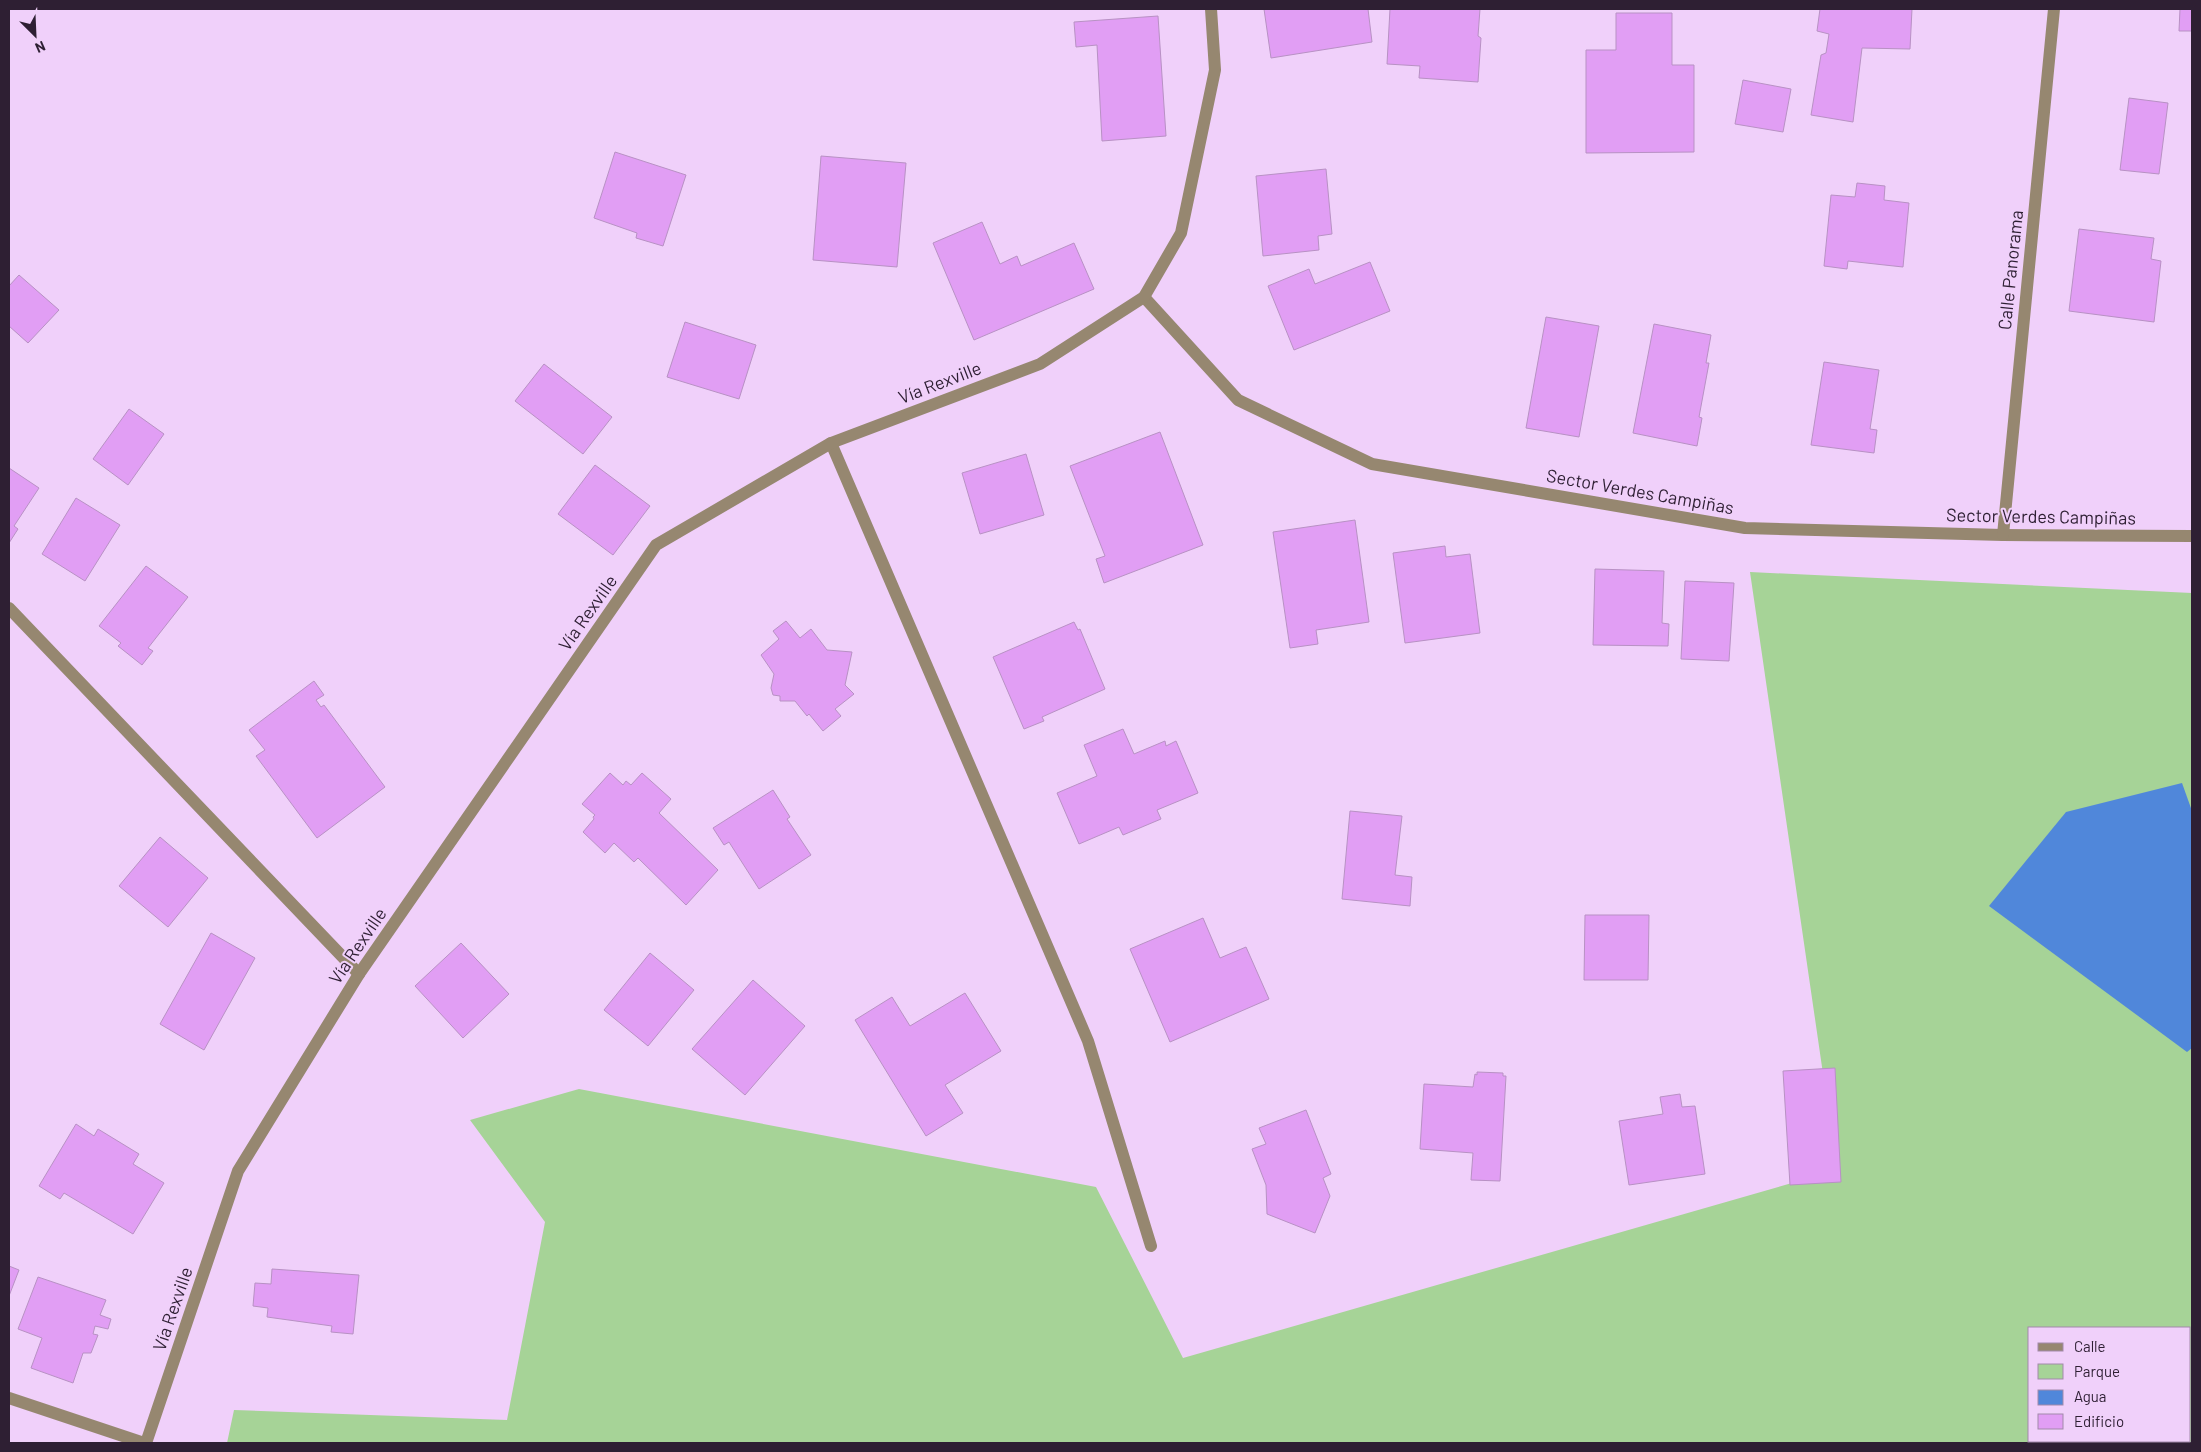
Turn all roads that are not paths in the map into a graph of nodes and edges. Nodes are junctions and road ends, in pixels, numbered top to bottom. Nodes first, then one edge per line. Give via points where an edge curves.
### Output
1 (1211, 9) edge
2 (2054, 9) edge
3 (1144, 298) junction
4 (831, 443) junction
5 (2003, 535) junction
6 (2192, 536) edge
7 (9, 608) edge
8 (359, 974) junction
9 (1151, 1246) dead end
10 (9, 1398) edge
11 (145, 1443) edge

1 - 3 street, Vía Rexville via 1216,70 1181,233
2 - 5 street, Calle Panorama
3 - 4 street, Vía Rexville via 1040,364
3 - 5 street, Sector Verdes Campiñas via 1238,400 1372,464 1745,528
4 - 8 street, Vía Rexville via 656,545
4 - 9 street via 1088,1042
5 - 6 street, Sector Verdes Campiñas
7 - 8 street
8 - 11 street, Vía Rexville via 238,1170
10 - 11 street

